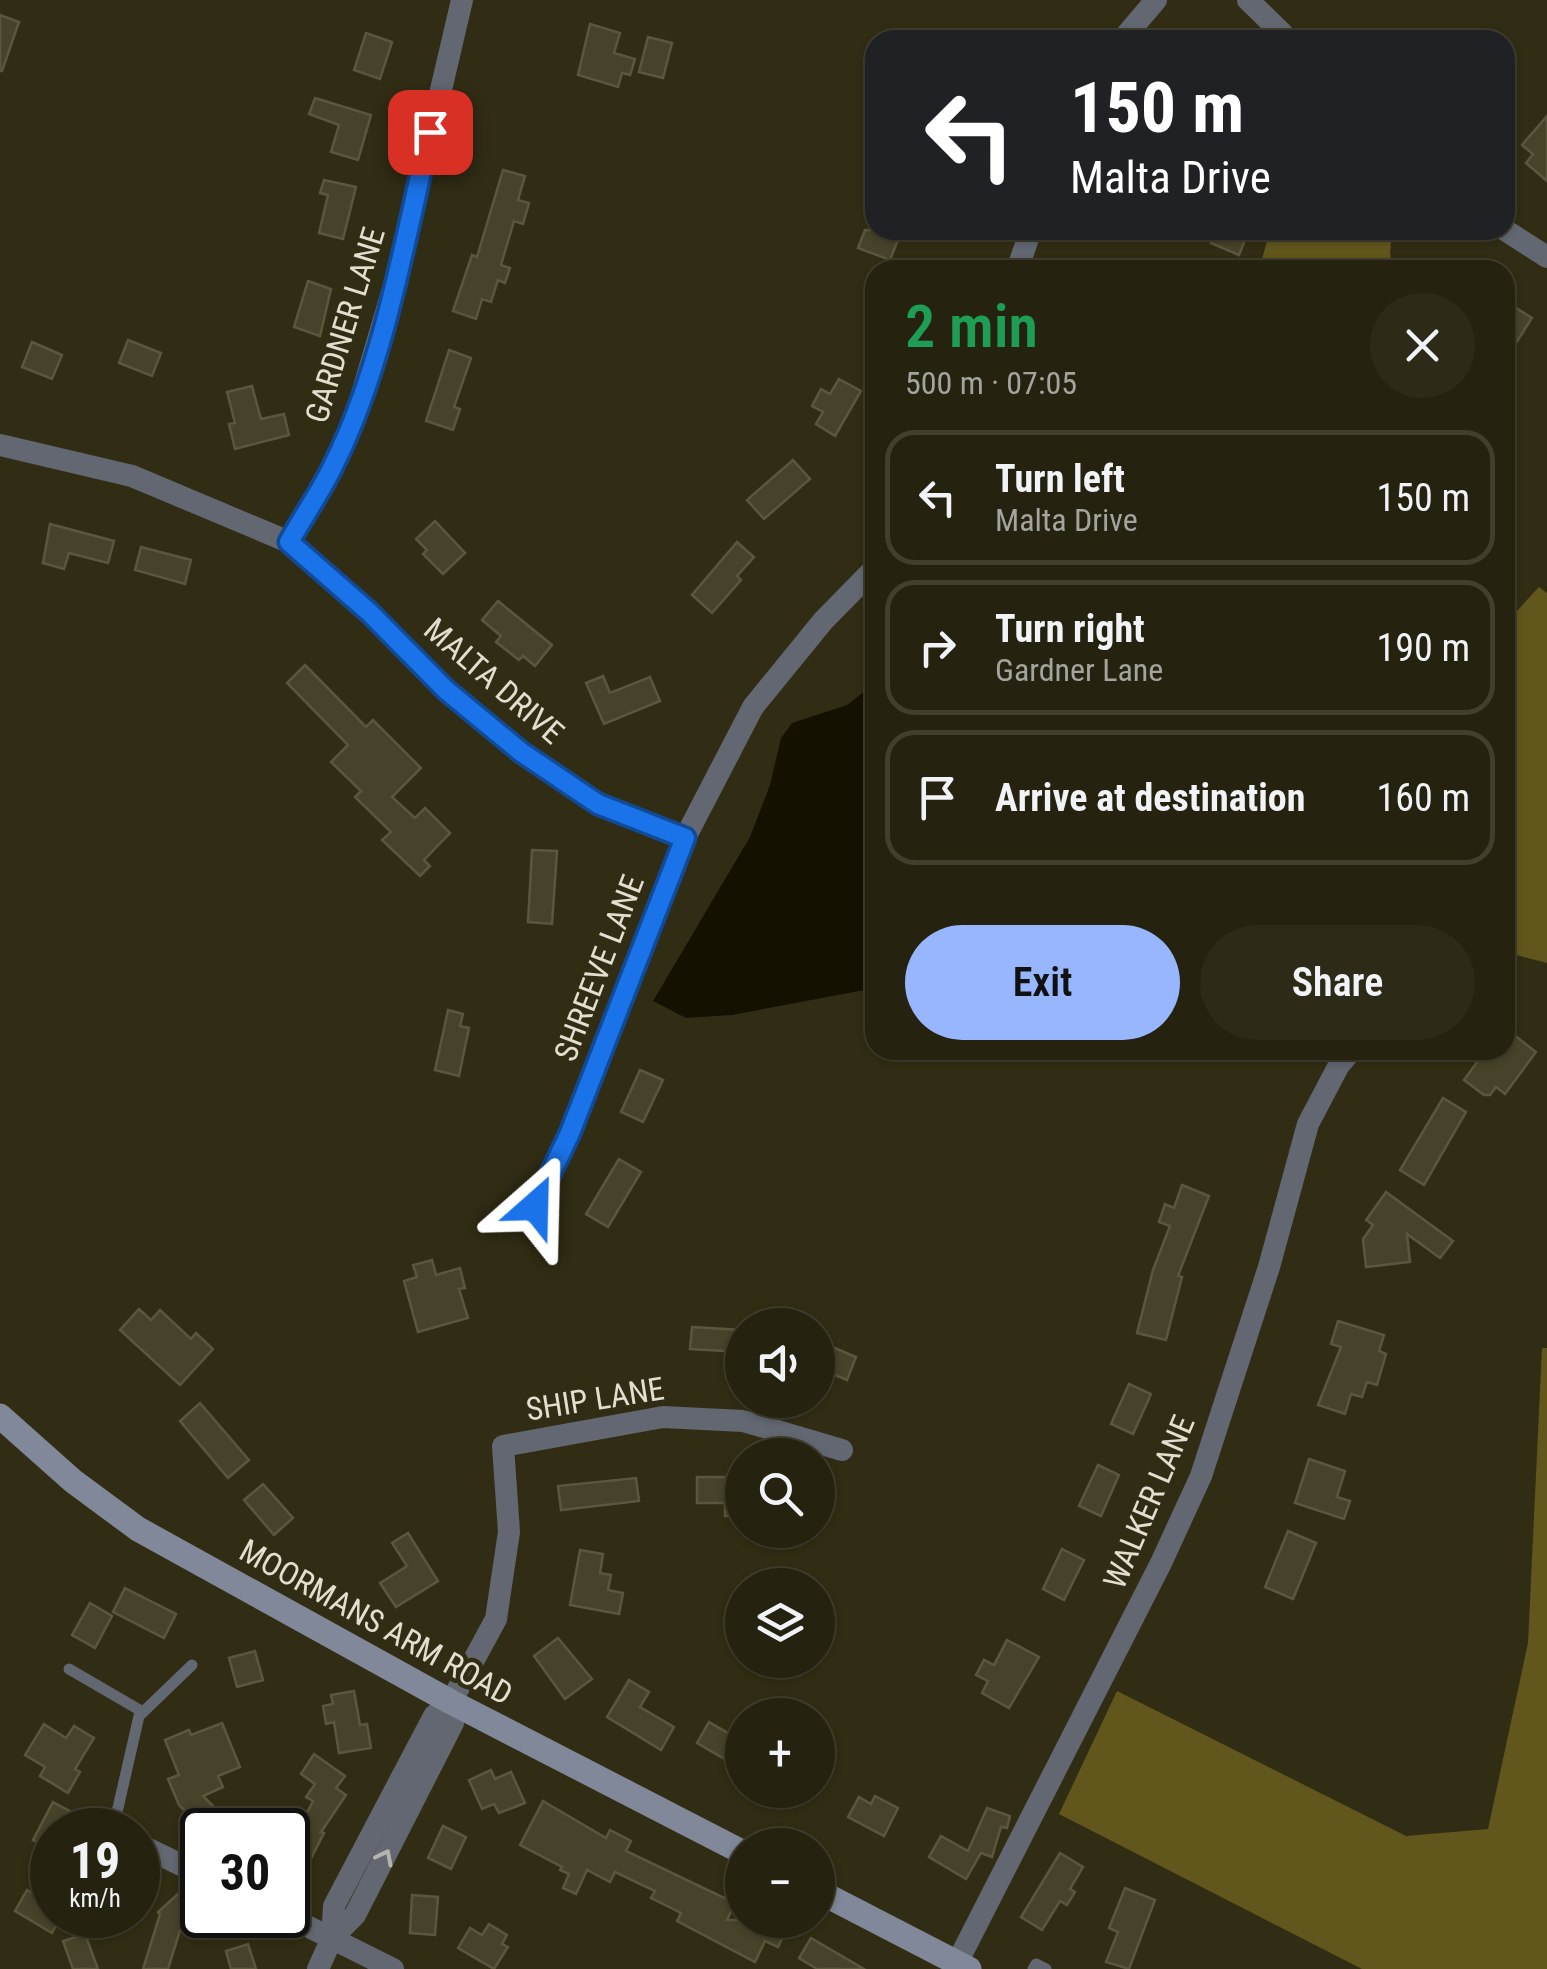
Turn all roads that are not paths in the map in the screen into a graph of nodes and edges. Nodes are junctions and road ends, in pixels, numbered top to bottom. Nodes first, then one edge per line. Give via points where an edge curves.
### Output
1 (462, 0) edge
2 (1156, 0) edge
3 (1248, 0) edge
4 (1130, 30) edge
5 (1279, 30) edge
6 (1515, 236) edge
7 (1547, 257) edge
8 (0, 445) edge
9 (289, 542) junction
10 (865, 578) edge
11 (685, 838) junction
12 (1336, 1060) edge
13 (535, 1206) dead end
14 (0, 1416) edge
15 (842, 1450) dead end
16 (192, 1665) dead end
17 (69, 1670) dead end
18 (451, 1702) junction
19 (143, 1712) junction
20 (118, 1808) edge
21 (725, 1843) edge
22 (835, 1900) edge
23 (310, 1927) edge
24 (332, 1938) junction
25 (963, 1966) edge
26 (318, 1969) edge
27 (393, 1969) edge
28 (1034, 1969) edge
29 (1046, 1969) edge

1 - 9 street, GARDNER LANE via 400,265 356,414
2 - 4 street
3 - 5 street
6 - 7 street
8 - 9 street, MALTA DRIVE via 132,476
9 - 11 street, MALTA DRIVE via 521,752 598,804
10 - 11 street, SHREEVE LANE via 753,707
11 - 13 street, SHREEVE LANE
12 - 25 street, WALKER LANE via 1308,1124 1201,1476
14 - 18 street, MOORMANS ARM ROAD via 138,1529
15 - 18 street, SHIP LANE via 743,1421 663,1417 503,1446 509,1532 496,1619
16 - 19 lane
17 - 19 lane
18 - 21 street, MOORMANS ARM ROAD
18 - 24 street via 453,1723 355,1915
19 - 20 lane
22 - 25 street
23 - 24 street
24 - 26 street
24 - 27 street
28 - 29 lane

